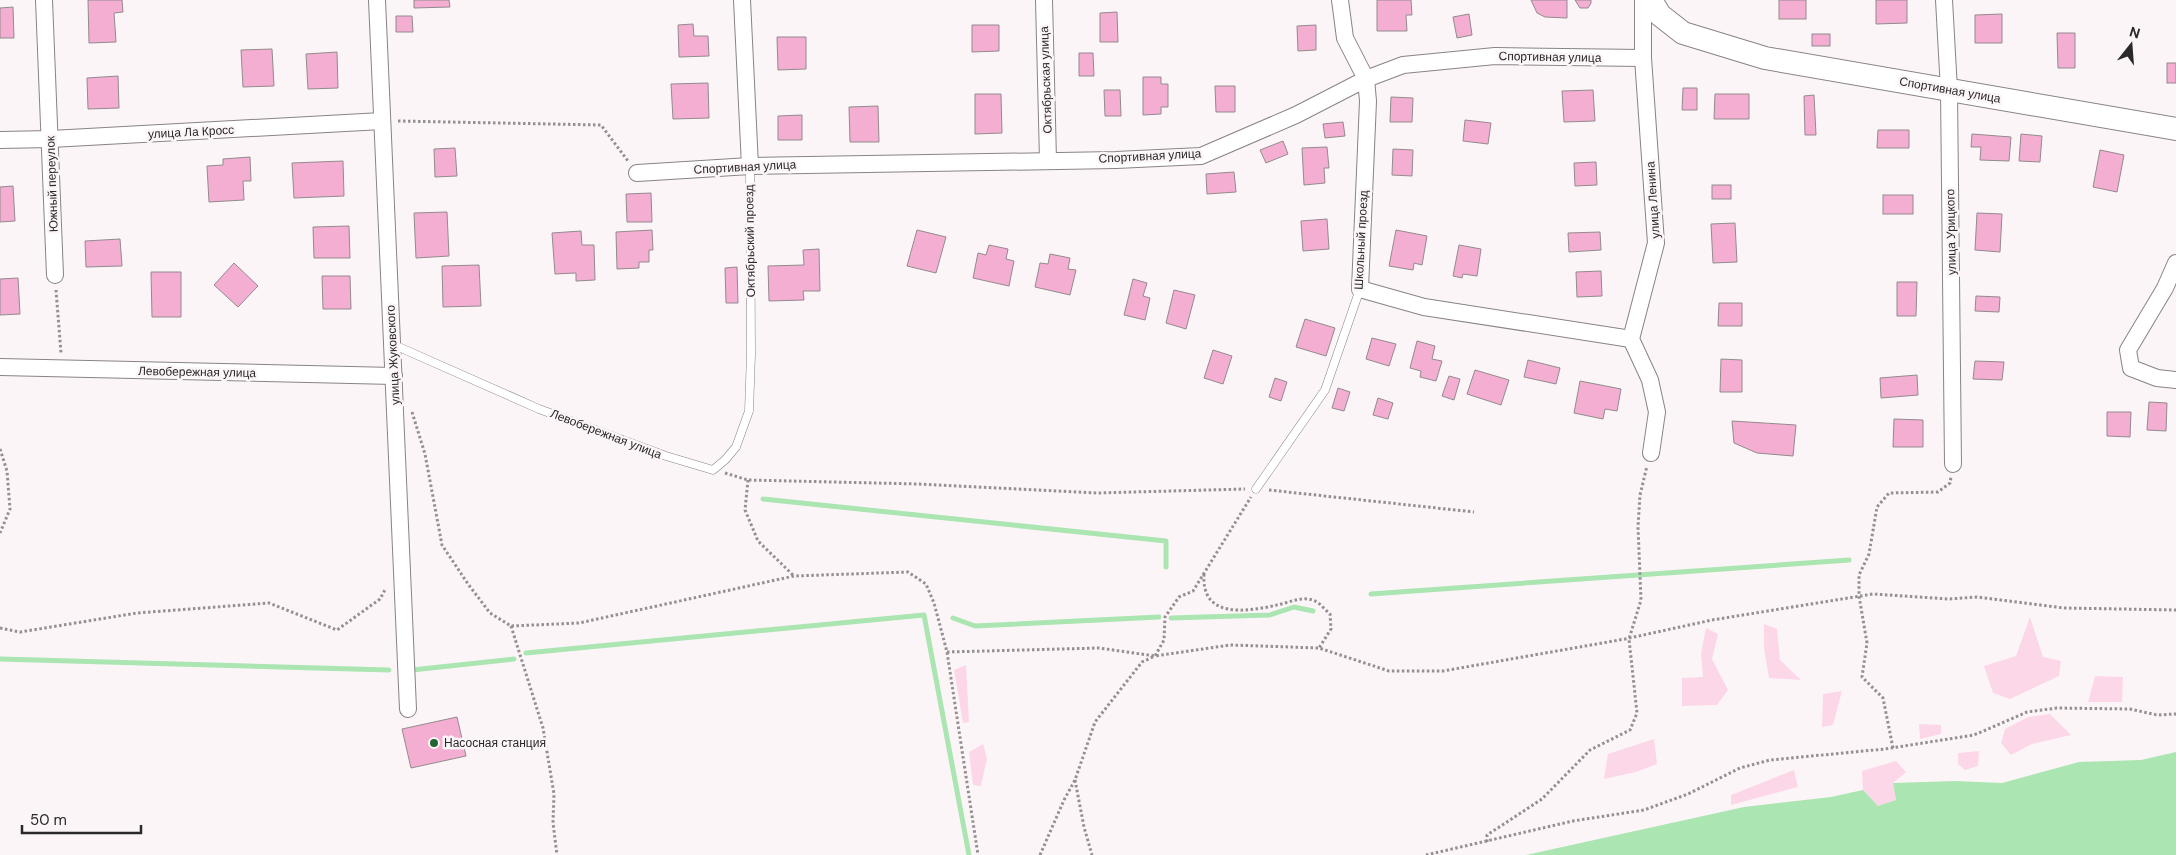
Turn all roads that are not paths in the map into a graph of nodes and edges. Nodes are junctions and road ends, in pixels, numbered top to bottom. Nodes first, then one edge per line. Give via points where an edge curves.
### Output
1 (44, 0) edge
2 (377, 0) edge
3 (742, 0) edge
4 (1044, 0) edge
5 (1340, 0) edge
6 (1643, 0) edge
7 (1651, 0) edge
8 (1944, 0) edge
9 (1643, 58) junction
10 (1366, 79) junction
11 (1949, 90) junction
12 (382, 121) junction
13 (2176, 129) edge
14 (51, 139) junction
15 (0, 140) edge
16 (1048, 160) junction
17 (750, 166) junction
18 (637, 173) road end
19 (2176, 263) edge
20 (55, 275) road end
21 (1360, 289) junction
22 (1631, 339) junction
23 (392, 344) junction
24 (0, 367) edge
25 (394, 376) junction
26 (2176, 380) edge
27 (1651, 453) road end
28 (1953, 464) road end
29 (713, 470) joint
30 (1256, 489) road end
31 (408, 709) dead end

1 - 14 street, Южный переулок
2 - 12 street, улица Жуковского
3 - 17 street, Октябрьский проезд
4 - 16 street, Октябрьская улица
5 - 10 street, Школьный проезд via 1345,38
6 - 9 street, улица Ленина
7 - 11 street, Спортивная улица via 1660,16 1682,33 1765,58
8 - 11 street, улица Урицкого
9 - 10 street, Спортивная улица via 1495,56 1403,65
9 - 22 street, улица Ленина via 1656,243
10 - 16 street, Спортивная улица via 1296,115 1201,156
10 - 21 street, Школьный проезд via 1368,101
11 - 13 street, Спортивная улица
11 - 28 street, улица Урицкого
12 - 14 street, улица Ла Кросс
12 - 23 street, улица Жуковского
14 - 15 street, улица Ла Кросс
14 - 20 street, Южный переулок
16 - 17 street, Спортивная улица
17 - 18 street, Спортивная улица
17 - 29 lane, Октябрьский проезд via 749,411 736,447
19 - 26 street via 2128,350 2131,368 2157,378
21 - 22 street via 1424,307
21 - 30 lane, Школьный проезд via 1326,390
22 - 27 street via 1650,380 1656,412
23 - 25 street, улица Жуковского
23 - 29 lane, Левобережная улица via 547,412
24 - 25 street, Левобережная улица
25 - 31 street, улица Жуковского

